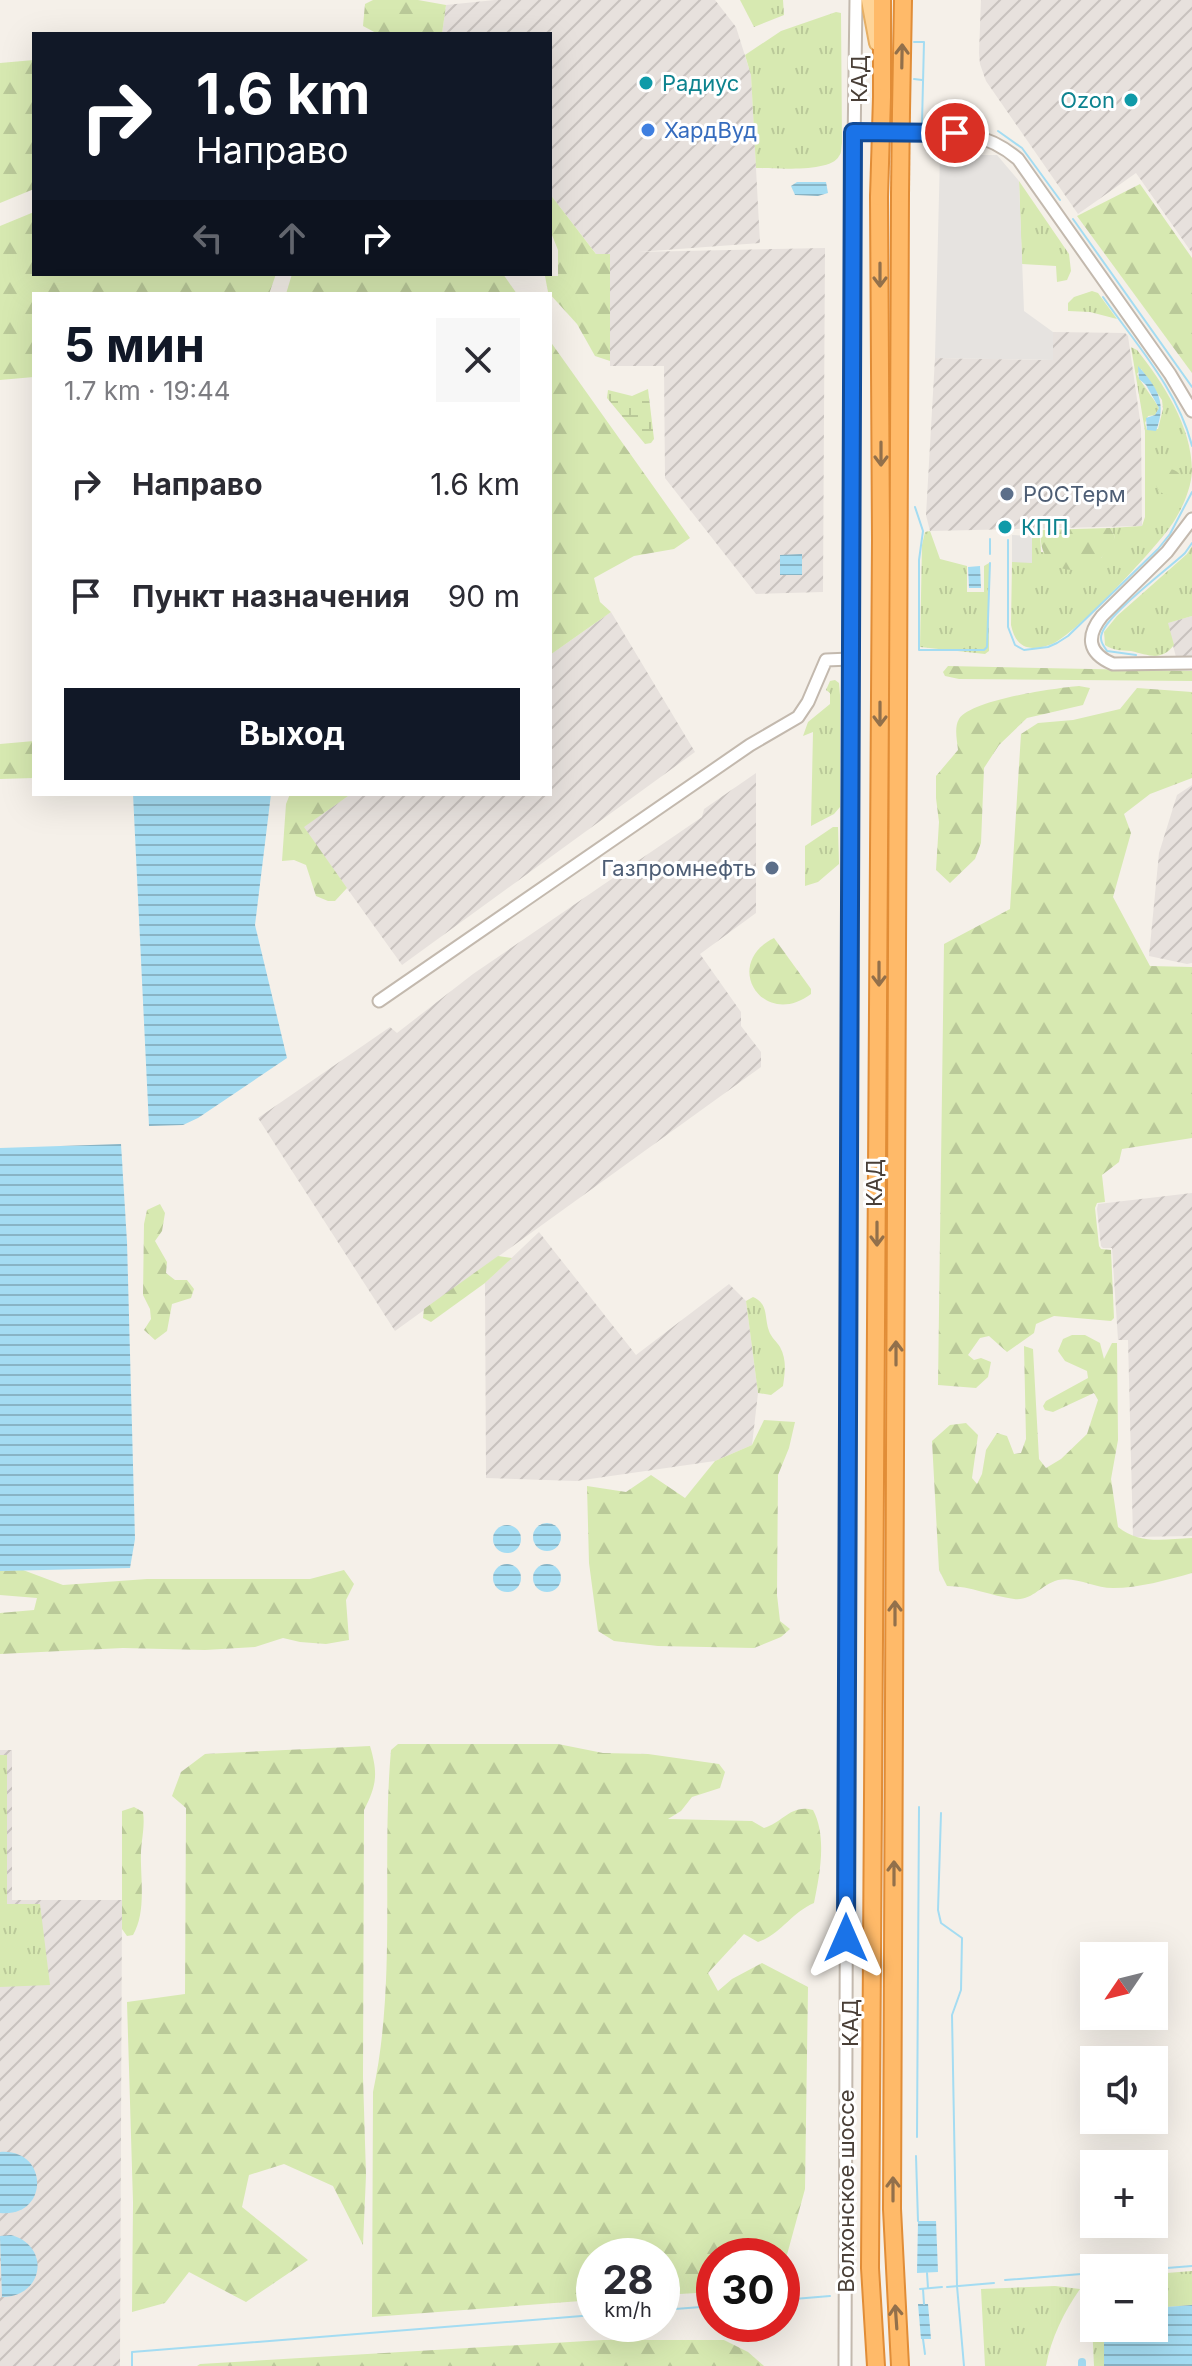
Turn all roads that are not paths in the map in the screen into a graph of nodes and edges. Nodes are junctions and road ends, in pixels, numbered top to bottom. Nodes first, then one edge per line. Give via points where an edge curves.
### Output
1 (856, 0) edge
2 (869, 0) edge
3 (882, 0) edge
4 (903, 0) edge
5 (882, 97) junction
6 (853, 132) junction
7 (1192, 411) edge
8 (1192, 519) edge
9 (850, 659) junction
10 (1192, 663) edge
11 (379, 1001) dead end
12 (870, 2268) junction
13 (845, 2366) edge
14 (865, 2366) edge
15 (876, 2366) edge
16 (900, 2366) edge

1 - 6 street, Волхонское шоссе
2 - 5 main road
3 - 5 highway, КАД
16 -> 4 highway, КАД, bridge via 892,2209
5 -> 12 highway, КАД, bridge
6 - 7 street via 970,135 1008,150
6 - 9 street, Волхонское шоссе
8 - 10 street via 1167,552 1102,616 1091,637 1096,653 1113,664
9 - 11 street via 826,660 798,717
9 - 13 street, Волхонское шоссе
12 - 14 highway
12 - 15 highway, КАД

